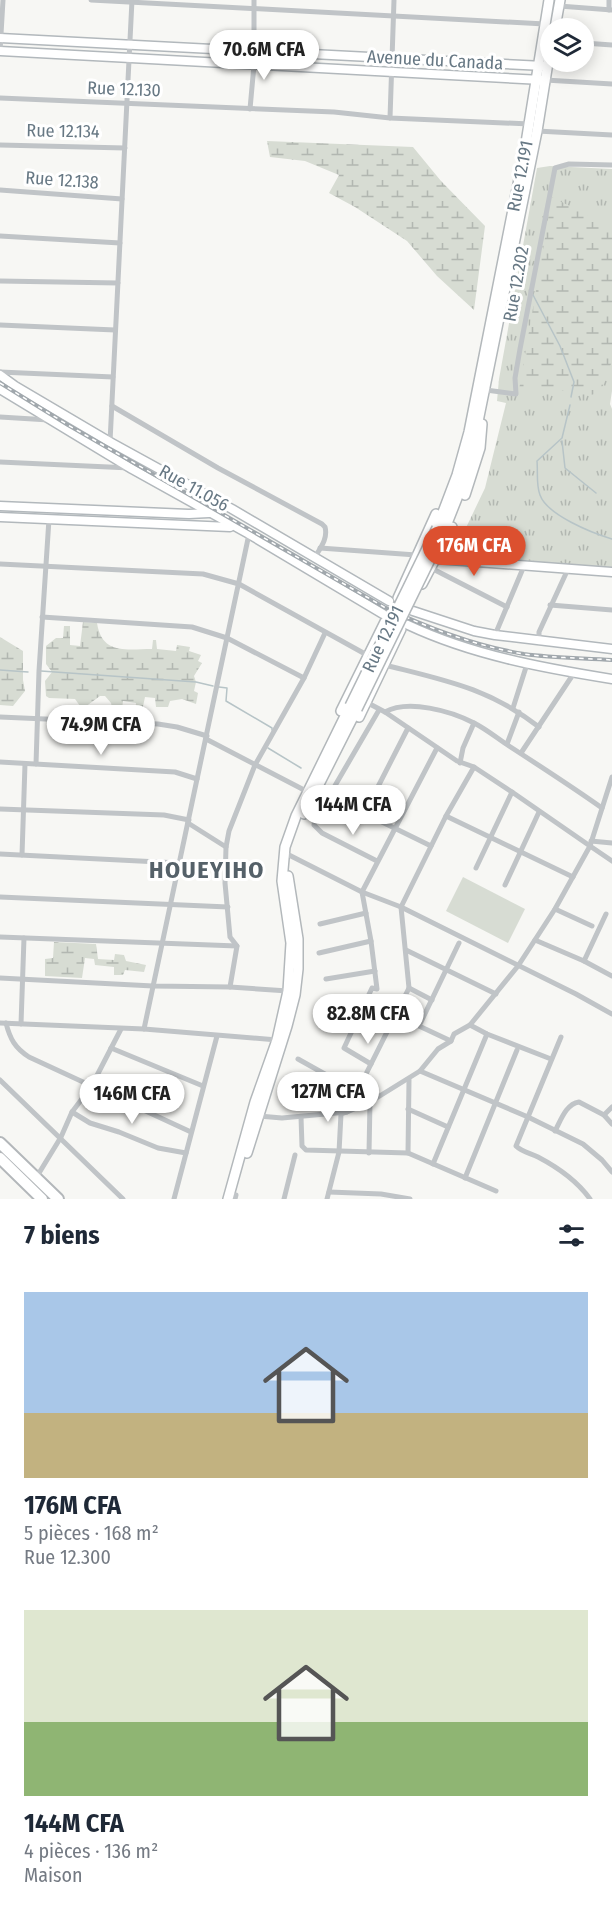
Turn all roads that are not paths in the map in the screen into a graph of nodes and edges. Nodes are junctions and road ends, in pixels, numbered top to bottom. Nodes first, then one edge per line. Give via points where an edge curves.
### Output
1 (3, 0) edge
2 (91, 0) edge
3 (254, 0) edge
4 (394, 0) edge
5 (549, 0) edge
6 (609, 0) edge
7 (132, 1) edge
8 (559, 3) edge
9 (254, 9) junction
10 (610, 10) edge
11 (394, 15) junction
12 (546, 18) edge
13 (557, 18) edge
14 (540, 24) edge
15 (0, 38) edge
16 (594, 44) edge
17 (130, 45) junction
18 (612, 45) edge
19 (0, 51) edge
20 (254, 52) junction
21 (296, 54) junction
22 (393, 57) junction
23 (129, 58) junction
24 (254, 65) junction
25 (540, 66) edge
26 (295, 67) junction
27 (392, 71) junction
28 (542, 72) edge
29 (541, 80) junction
30 (612, 84) edge
31 (0, 98) edge
32 (127, 104) junction
33 (250, 109) junction
34 (390, 118) junction
35 (533, 128) junction
36 (612, 135) edge
37 (0, 145) edge
38 (124, 148) junction
39 (612, 165) edge
40 (0, 190) edge
41 (122, 198) junction
42 (0, 236) edge
43 (120, 243) junction
44 (0, 281) edge
45 (118, 283) junction
46 (0, 325) edge
47 (116, 330) junction
48 (0, 373) edge
49 (113, 377) junction
50 (0, 389) edge
51 (486, 390) junction
52 (112, 406) junction
53 (476, 414) junction
54 (0, 417) edge
55 (51, 420) junction
56 (110, 442) junction
57 (0, 462) edge
58 (132, 469) junction
59 (0, 506) edge
60 (210, 513) junction
61 (0, 517) edge
62 (49, 519) junction
63 (234, 527) junction
64 (249, 534) junction
65 (320, 548) junction
66 (416, 555) junction
67 (315, 557) junction
68 (434, 563) junction
69 (0, 564) edge
70 (46, 566) junction
71 (524, 566) junction
72 (568, 569) junction
73 (612, 572) edge
74 (239, 584) junction
75 (393, 599) junction
76 (550, 605) junction
77 (507, 607) junction
78 (412, 608) junction
79 (612, 610) edge
80 (42, 617) junction
81 (384, 618) junction
82 (405, 627) junction
83 (325, 633) junction
84 (495, 635) junction
85 (227, 638) junction
86 (539, 642) junction
87 (612, 649) edge
88 (368, 656) junction
89 (527, 664) junction
90 (385, 665) junction
91 (574, 673) junction
92 (304, 678) junction
93 (612, 679) edge
94 (366, 702) junction
95 (513, 708) junction
96 (382, 711) junction
97 (519, 712) junction
98 (0, 717) edge
99 (37, 718) junction
100 (474, 723) junction
101 (539, 727) junction
102 (408, 728) junction
103 (206, 737) junction
104 (507, 744) junction
105 (437, 748) junction
106 (521, 753) junction
107 (0, 762) edge
108 (460, 763) junction
109 (25, 764) junction
110 (36, 764) junction
111 (255, 765) junction
112 (474, 767) junction
113 (320, 776) junction
114 (612, 777) edge
115 (197, 779) junction
116 (308, 792) junction
117 (512, 792) junction
118 (329, 796) junction
119 (605, 798) junction
120 (612, 799) edge
121 (602, 808) junction
122 (0, 809) edge
123 (22, 810) junction
124 (539, 812) junction
125 (364, 814) junction
126 (446, 816) junction
127 (188, 822) junction
128 (395, 829) junction
129 (490, 837) junction
130 (590, 843) junction
131 (612, 843) edge
132 (431, 846) junction
133 (226, 847) junction
134 (521, 850) junction
135 (0, 854) edge
136 (22, 855) junction
137 (289, 855) junction
138 (377, 861) junction
139 (612, 861) edge
140 (180, 863) junction
141 (476, 868) dead end
142 (573, 877) junction
143 (505, 885) dead end
144 (362, 892) junction
145 (0, 897) edge
146 (171, 905) junction
147 (228, 907) junction
148 (401, 907) junction
149 (555, 909) junction
150 (366, 913) junction
151 (606, 914) dead end
152 (320, 924) dead end
153 (592, 926) dead end
154 (0, 937) edge
155 (24, 938) junction
156 (535, 940) junction
157 (371, 941) junction
158 (162, 943) junction
159 (459, 944) dead end
160 (237, 946) junction
161 (406, 950) junction
162 (320, 953) dead end
163 (584, 961) junction
164 (518, 966) junction
165 (446, 970) junction
166 (375, 971) junction
167 (612, 976) edge
168 (0, 978) edge
169 (22, 979) junction
170 (326, 979) dead end
171 (153, 986) junction
172 (230, 987) junction
173 (410, 988) junction
174 (288, 992) junction
175 (496, 994) junction
176 (432, 1000) junction
177 (366, 1003) junction
178 (324, 1010) dead end
179 (612, 1014) edge
180 (3, 1023) edge
181 (21, 1024) junction
182 (470, 1025) junction
183 (121, 1029) junction
184 (144, 1029) junction
185 (487, 1034) junction
186 (217, 1036) junction
187 (561, 1037) dead end
188 (277, 1040) junction
189 (451, 1041) junction
190 (111, 1048) junction
191 (517, 1050) dead end
192 (298, 1059) dead end
193 (551, 1059) junction
194 (371, 1064) junction
195 (420, 1071) junction
196 (0, 1080) edge
197 (409, 1080) junction
198 (203, 1086) junction
199 (91, 1087) junction
200 (464, 1091) junction
201 (357, 1092) junction
202 (370, 1102) junction
203 (496, 1104) junction
204 (612, 1107) edge
205 (408, 1109) junction
206 (347, 1112) junction
207 (72, 1113) junction
208 (604, 1115) junction
209 (259, 1116) junction
210 (301, 1117) junction
211 (528, 1117) junction
212 (612, 1124) edge
213 (448, 1127) junction
214 (555, 1131) junction
215 (191, 1132) junction
216 (61, 1137) junction
217 (0, 1143) edge
218 (339, 1152) junction
219 (186, 1153) junction
220 (369, 1153) junction
221 (408, 1153) junction
222 (295, 1155) dead end
223 (0, 1158) edge
224 (433, 1164) junction
225 (612, 1172) edge
226 (36, 1178) junction
227 (465, 1178) junction
228 (496, 1191) dead end
229 (329, 1192) junction
230 (233, 1198) edge
231 (42, 1199) edge
232 (58, 1199) edge
233 (123, 1199) edge
234 (174, 1199) edge
235 (284, 1199) edge
236 (327, 1199) edge
237 (410, 1199) edge
238 (590, 1199) edge

1 - 15 street
2 - 7 street
3 - 9 street
4 - 11 street
5 - 12 main road, Rue 12.191
6 - 10 street
7 - 9 street
7 - 17 street
8 - 10 street
8 - 13 main road
9 - 11 street
9 - 20 street
11 - 14 street
11 - 22 street
15 - 17 main road, Avenue du Canada
15 - 19 street
16 - 18 street
17 - 20 main road, Avenue du Canada
17 - 23 street
19 - 23 main road, Avenue du Canada
20 - 21 main road, Avenue du Canada
20 - 24 street
21 - 22 main road, Avenue du Canada
21 - 26 main road
22 - 25 main road, Avenue du Canada
22 - 27 street
23 - 24 main road, Avenue du Canada
23 - 32 street
24 - 26 main road, Avenue du Canada
24 - 33 street
26 - 27 main road, Avenue du Canada
27 - 29 main road, Avenue du Canada
27 - 34 street
28 - 29 main road, Rue 12.191
29 - 30 street
29 - 35 main road, Rue 12.191
31 - 32 street, Rue 12.130
32 - 33 street, Rue 12.130
32 - 38 street
33 - 34 street, Rue 12.130
34 - 35 street, Rue 12.130
35 - 36 street, Rue 12.130
35 - 51 main road, Rue 12.191
35 - 53 main road, Rue 12.191
37 - 38 street, Rue 12.134
38 - 41 street
39 - 51 street, Rue 12.202 via 569,164 552,172 519,349 516,394
40 - 41 street, Rue 12.138
41 - 43 street
42 - 43 street
43 - 45 street
44 - 45 street
45 - 47 street
46 - 47 street
47 - 49 street
48 - 49 street
48 - 56 main road, Rue 11.056 via 15,386
49 - 52 street
50 - 55 main road
51 - 53 main road, Rue 12.191
52 - 56 street
52 - 65 street via 322,524 326,534
53 - 66 main road via 465,424 440,506
53 - 68 main road via 482,439 471,479
53 - 113 main road, Rue 12.191, bridge via 468,467
54 - 55 street
55 - 58 main road
56 - 67 main road, Rue 11.056
57 - 58 street
58 - 60 main road
59 - 60 main road
60 - 63 main road
61 - 62 main road
62 - 63 main road
62 - 70 street
63 - 64 main road
64 - 74 street
64 - 81 main road
65 - 66 street
65 - 67 street
66 - 75 main road
67 - 75 main road, Rue 11.056
68 - 71 main road
68 - 77 street
68 - 78 main road
69 - 70 street
70 - 74 street via 203,574
70 - 80 street
71 - 72 main road
71 - 77 street
72 - 73 main road
72 - 76 street
74 - 83 street
74 - 85 street
75 - 78 main road via 405,600
75 - 81 main road via 384,607
76 - 79 street
76 - 86 street
77 - 84 street
78 - 82 main road via 413,618
78 - 84 main road
80 - 85 street via 192,627
80 - 99 street
81 - 82 main road via 392,628
81 - 88 main road
82 - 89 main road
82 - 90 main road
83 - 88 street
83 - 92 street
84 - 86 main road
85 - 92 street
85 - 103 street
86 - 87 main road
88 - 113 main road via 316,763
89 - 91 main road
89 - 95 street
90 - 94 main road
90 - 95 street via 452,681
91 - 93 main road
91 - 101 street
92 - 111 street
94 - 96 street
94 - 113 main road via 332,771
95 - 97 street
96 - 100 street via 410,707 443,711
96 - 102 street
96 - 118 street
97 - 101 street
97 - 104 street
98 - 99 street
99 - 103 street via 169,725
99 - 110 street
100 - 104 street
100 - 108 street
101 - 106 street
102 - 105 street
102 - 125 street
103 - 111 street
103 - 115 street
104 - 106 street
105 - 108 street
105 - 128 street
106 - 121 street
107 - 109 street
108 - 112 street
109 - 110 street
109 - 123 street
110 - 115 street via 175,772
111 - 116 street
111 - 133 street
112 - 117 street
112 - 126 street
113 - 116 main road, Rue 12.191
113 - 137 main road, Rue 12.191
114 - 119 street
115 - 127 street
116 - 174 main road, Rue 12.191 via 289,831 283,857 282,881 291,943
117 - 124 street
117 - 129 street
118 - 125 street
118 - 138 street via 315,820 316,829
119 - 120 street
119 - 121 street
121 - 130 street
122 - 123 street
123 - 127 street via 164,815
123 - 136 street
124 - 130 street
124 - 134 street
125 - 128 street
126 - 129 street
126 - 132 street
127 - 133 street
127 - 140 street
128 - 132 street
128 - 138 street
129 - 134 street
129 - 141 street
130 - 131 street
130 - 139 street
130 - 142 street
132 - 148 street
133 - 147 street
134 - 142 street
134 - 143 street
135 - 136 street
136 - 140 street
137 - 144 street
137 - 209 main road, Rue 12.191 via 288,881 299,952 297,981 292,1012
138 - 144 street
140 - 146 street
142 - 149 street
144 - 148 street
144 - 150 street
145 - 146 street
146 - 147 street
146 - 158 street
147 - 160 street via 230,937
148 - 161 street
148 - 164 street
149 - 153 street
149 - 156 street
150 - 152 street
150 - 157 street
151 - 163 street
154 - 155 street
155 - 158 street
155 - 169 street
156 - 163 street
156 - 164 street
157 - 162 street
157 - 166 street
158 - 160 street
158 - 171 street
159 - 165 street
160 - 172 street
161 - 165 street
161 - 173 street
163 - 167 street
164 - 175 street
164 - 179 street
165 - 175 street
165 - 176 street
166 - 170 street
166 - 177 street via 377,989 372,988
168 - 169 street
169 - 171 street
169 - 181 street
171 - 172 street
171 - 184 street
172 - 174 street
173 - 176 street
173 - 194 street
174 - 188 main road, Rue 12.191
175 - 182 street
176 - 189 street via 419,1026
177 - 178 street
177 - 194 street via 344,1048
180 - 181 street
180 - 199 street via 20,1051
181 - 183 street
182 - 185 street
182 - 189 street via 454,1034
183 - 184 street
183 - 190 street
184 - 186 street
185 - 193 street
185 - 200 street
186 - 188 street
186 - 198 street
187 - 193 street
188 - 230 main road, Rue 12.191 via 255,1102
189 - 195 street via 438,1049
190 - 198 street
190 - 199 street
191 - 203 street
192 - 201 street
193 - 211 street
194 - 201 street
195 - 197 street
195 - 200 street
196 - 216 street
197 - 202 street
197 - 205 street
198 - 215 street
199 - 207 street
199 - 215 street
200 - 203 street
200 - 213 street
201 - 206 street
202 - 206 street
202 - 220 street
203 - 211 street
203 - 227 street
204 - 208 street
205 - 213 street
205 - 221 street
206 - 210 street
206 - 218 street via 341,1114
207 - 216 street
207 - 219 street via 158,1148
208 - 212 street
208 - 214 street via 575,1102
209 - 210 street
209 - 230 main road, Rue 12.191
210 - 218 street via 303,1149
211 - 214 street
211 - 238 street via 516,1146 580,1185
213 - 224 street
214 - 225 street via 583,1144
215 - 219 street
216 - 226 street
216 - 233 street
217 - 226 highway
218 - 220 street
218 - 229 street
219 - 234 street
220 - 221 street
221 - 224 street
222 - 235 street
223 - 231 highway
224 - 227 street
226 - 232 highway
227 - 228 street
229 - 236 street
229 - 237 street

